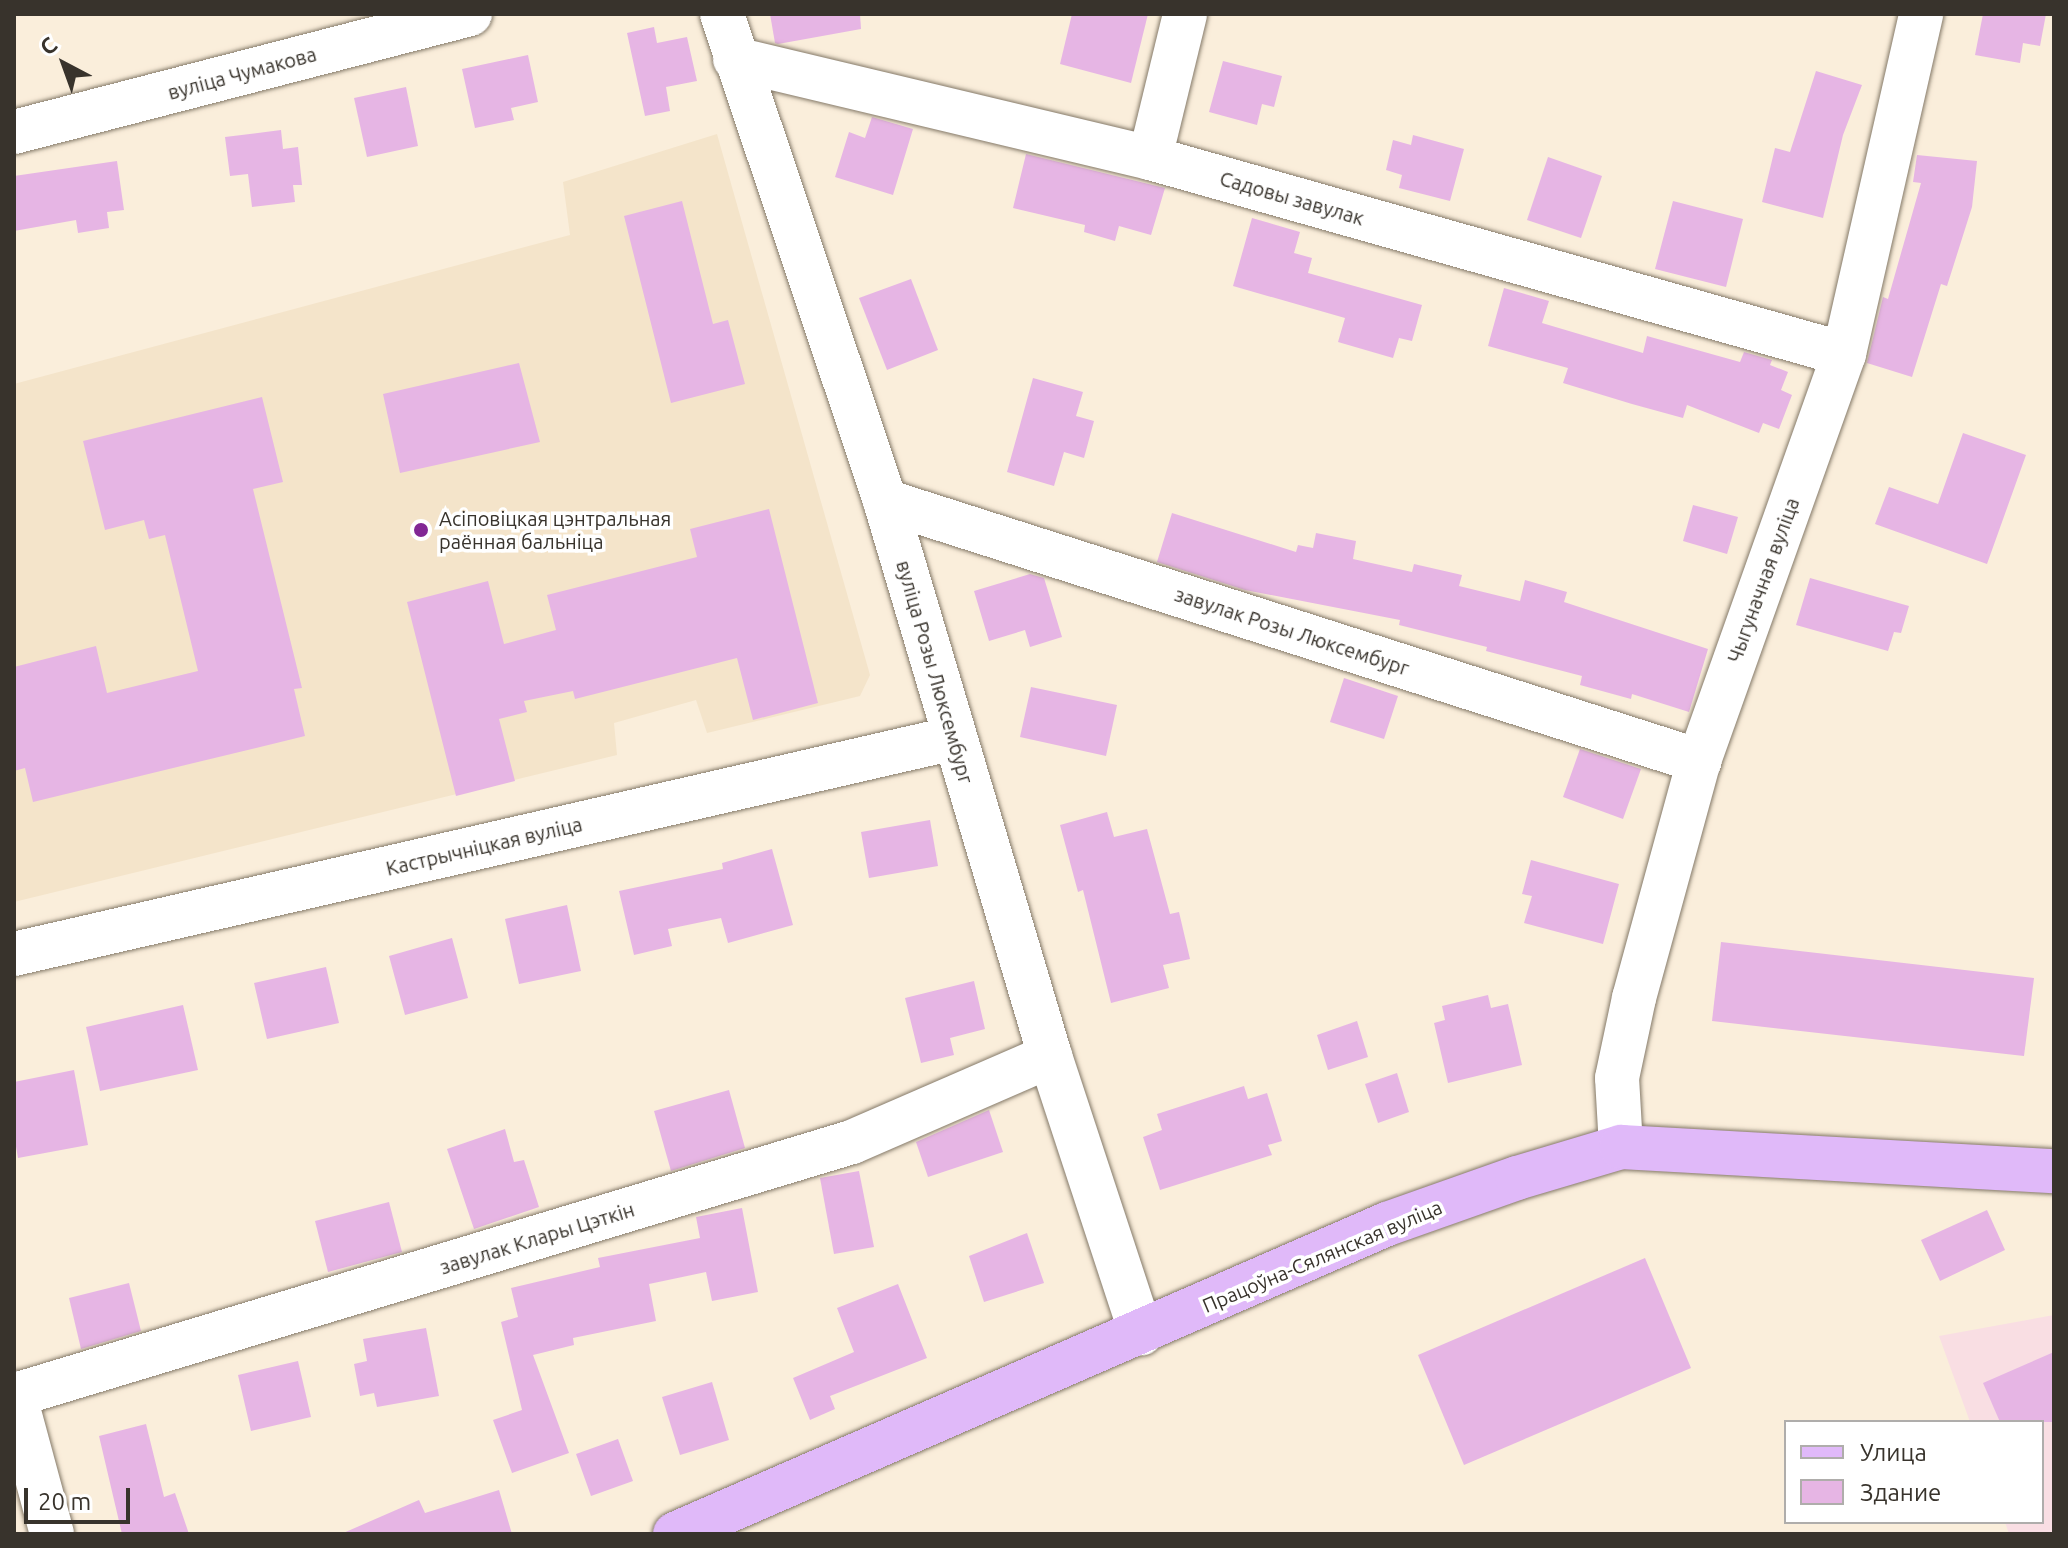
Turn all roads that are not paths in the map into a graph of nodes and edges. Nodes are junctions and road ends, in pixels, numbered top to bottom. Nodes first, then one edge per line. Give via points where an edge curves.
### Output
1 (470, 14) edge
2 (722, 14) edge
3 (1185, 14) edge
4 (1921, 14) edge
5 (735, 59) junction
6 (14, 132) edge
7 (1150, 158) junction
8 (1844, 354) junction
9 (885, 501) junction
10 (954, 738) junction
11 (1699, 761) junction
12 (14, 954) edge
13 (1050, 1056) junction
14 (1621, 1147) junction
15 (2054, 1171) edge
16 (1141, 1333) junction
17 (14, 1394) edge
18 (52, 1534) edge
19 (675, 1534) edge

1 - 6 street, вуліца Чумакова
2 - 5 street, вуліца Розы Люксембург
3 - 7 street
4 - 8 street, Чыгуначная вуліца
5 - 7 street, Садовы завулак
5 - 9 street, вуліца Розы Люксембург
7 - 8 street, Садовы завулак
8 - 11 street, Чыгуначная вуліца
9 - 10 street, вуліца Розы Люксембург
9 - 11 street, завулак Розы Люксембург
10 - 12 street, Кастрычніцкая вуліца
10 - 13 street, вуліца Розы Люксембург
11 - 14 street, Чыгуначная вуліца via 1617,1078
13 - 16 street, вуліца Розы Люксембург
13 - 17 street, завулак Клары Цэткін via 852,1142
14 - 15 main road, Працоўна-Сялянская вуліца
14 - 16 main road, Працоўна-Сялянская вуліца via 1387,1224
16 - 19 main road, Працоўна-Сялянская вуліца
17 - 18 street

